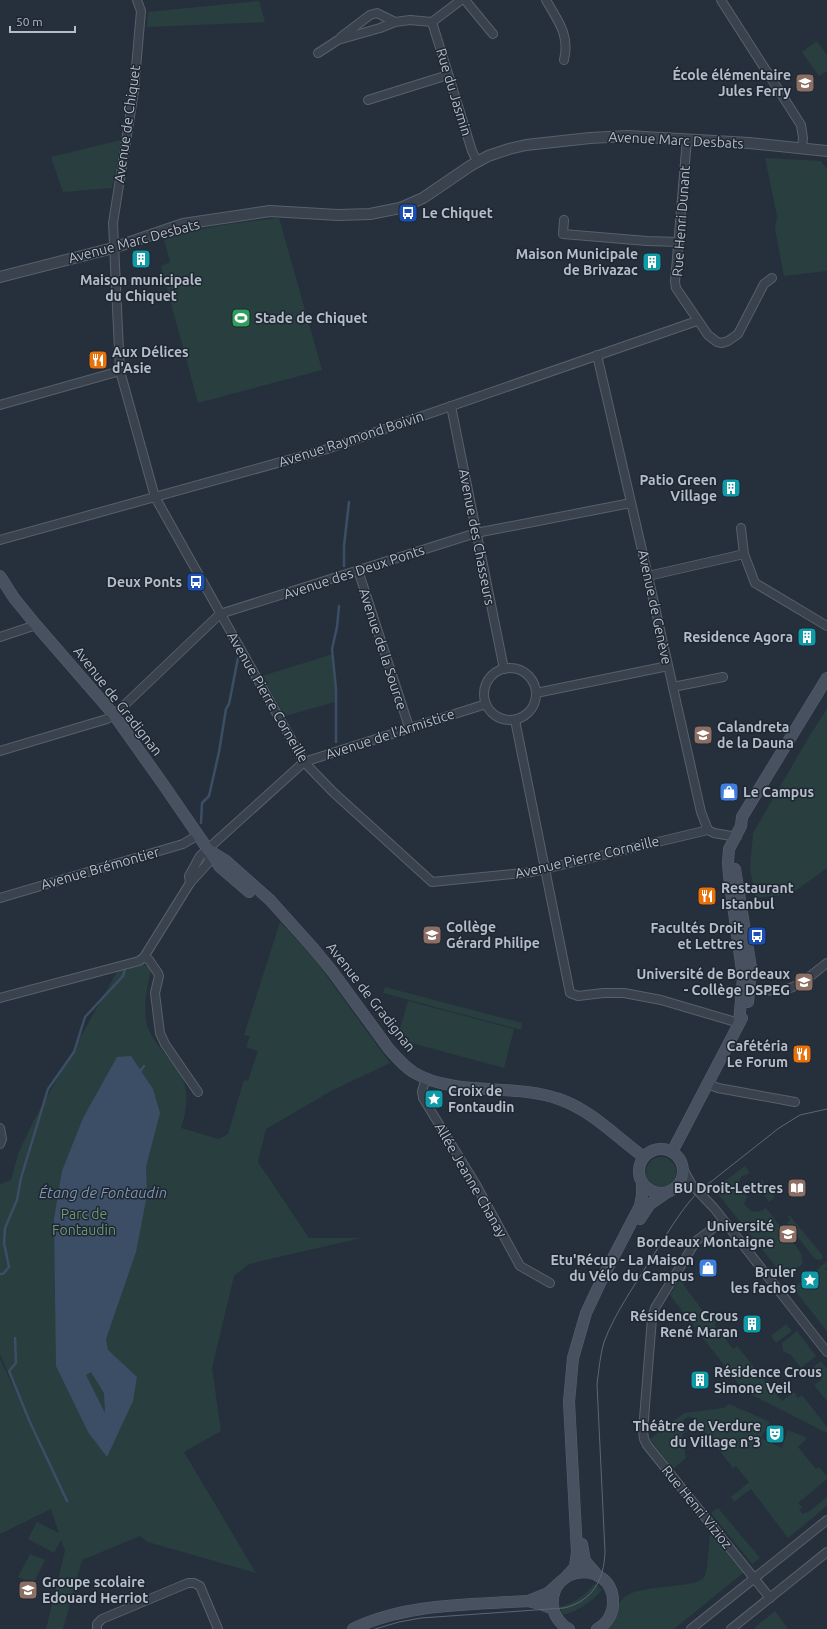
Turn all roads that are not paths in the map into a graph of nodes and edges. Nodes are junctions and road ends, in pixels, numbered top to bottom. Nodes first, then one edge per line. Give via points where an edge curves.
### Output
1 (138, 0) edge
2 (461, 0) edge
3 (464, 0) edge
4 (546, 0) edge
5 (721, 0) edge
6 (395, 22) junction
7 (432, 22) junction
8 (493, 34) dead end
9 (338, 40) junction
10 (318, 52) dead end
11 (564, 60) dead end
12 (448, 75) junction
13 (368, 100) dead end
14 (688, 139) junction
15 (802, 148) junction
16 (827, 151) edge
17 (477, 161) junction
18 (564, 220) dead end
19 (679, 242) junction
20 (113, 248) junction
21 (0, 277) edge
22 (772, 278) dead end
23 (697, 321) junction
24 (597, 355) junction
25 (120, 371) junction
26 (0, 405) edge
27 (451, 406) junction
28 (155, 497) junction
29 (631, 503) junction
30 (741, 528) dead end
31 (476, 533) junction
32 (0, 540) edge
33 (744, 554) junction
34 (358, 570) junction
35 (0, 576) edge
36 (648, 576) junction
37 (220, 614) junction
38 (36, 625) junction
39 (827, 626) edge
40 (0, 636) edge
41 (668, 666) junction
42 (504, 669) junction
43 (723, 677) dead end
44 (827, 678) edge
45 (673, 687) junction
46 (827, 688) edge
47 (536, 693) junction
48 (486, 704) junction
49 (114, 715) junction
50 (515, 720) junction
51 (409, 727) junction
52 (0, 751) edge
53 (304, 762) junction
54 (741, 826) junction
55 (708, 830) junction
56 (198, 835) junction
57 (737, 837) junction
58 (207, 849) junction
59 (545, 868) junction
60 (0, 898) edge
61 (144, 957) junction
62 (827, 963) edge
63 (750, 989) junction
64 (0, 998) edge
65 (739, 1023) junction
66 (426, 1079) junction
67 (708, 1084) junction
68 (198, 1092) dead end
69 (795, 1102) dead end
70 (0, 1128) edge
71 (0, 1144) edge
72 (672, 1152) junction
73 (644, 1157) junction
74 (683, 1169) junction
75 (642, 1182) junction
76 (666, 1193) junction
77 (723, 1221) junction
78 (550, 1283) dead end
79 (827, 1352) edge
80 (827, 1520) edge
81 (827, 1552) edge
82 (598, 1576) junction
83 (754, 1578) junction
84 (562, 1581) junction
85 (770, 1598) junction
86 (528, 1601) junction
87 (553, 1609) junction
88 (97, 1629) edge
89 (218, 1629) edge
90 (353, 1629) edge
91 (567, 1629) edge
92 (597, 1629) edge
93 (691, 1629) edge
94 (731, 1629) edge

1 - 20 street, Avenue de Chiquet via 141,11 134,91 113,223
2 - 7 street
3 - 8 street
4 - 11 street via 565,34 567,43
5 - 15 street via 801,125
6 - 7 street
6 - 9 street
6 - 9 street via 377,13 370,15
7 - 12 street, Rue du Jasmin
9 - 10 street
12 - 13 street
12 - 17 street, Rue du Jasmin
14 - 15 street, Avenue Marc Desbats
14 - 17 street, Avenue Marc Desbats via 628,136 557,141 509,148
14 - 19 street, Rue Henri Dunant
15 - 16 street, Avenue Marc Desbats
17 - 20 street, Avenue Marc Desbats via 423,198 400,208 370,214 270,211 183,224
18 - 19 street via 563,234
19 - 23 street, Rue Henri Dunant via 676,288
20 - 21 street, Avenue Marc Desbats
20 - 25 street, Avenue Pierre Corneille
22 - 23 street, Rue Henri Dunant via 764,284 738,334 728,341 722,343 712,339
23 - 24 street, Avenue Raymond Boivin
24 - 27 street, Avenue Raymond Boivin
24 - 29 street, Avenue de Genève
25 - 26 street
25 - 28 street, Avenue Pierre Corneille
27 - 28 street, Avenue Raymond Boivin via 324,450
27 - 31 street, Avenue des Chasseurs
28 - 32 street, Avenue Raymond Boivin
28 - 37 street, Avenue Pierre Corneille
29 - 31 street, Avenue des Deux Ponts
29 - 36 street, Avenue de Genève
30 - 33 street
31 - 34 street, Avenue des Deux Ponts
31 - 42 street, Avenue des Chasseurs
33 - 36 street
33 - 39 street via 755,583
34 - 37 street, Avenue des Deux Ponts
34 - 51 street, Avenue de la Source
35 - 38 main road, Avenue de Gradignan
36 - 41 street, Avenue de Genève
37 - 49 street, Avenue des Deux Ponts
37 - 53 street, Avenue Pierre Corneille
38 - 40 street
38 - 49 main road, Avenue de Gradignan
41 - 45 street, Avenue de Genève
41 - 47 street
42 - 47 street via 518,670 526,674
42 - 48 street via 496,672 486,684
43 - 45 street
44 - 54 main road via 746,808
45 - 55 street, Avenue de Genève via 701,812
46 - 54 main road via 748,820
47 - 50 street via 531,710
48 - 50 street via 497,717
48 - 51 street, Avenue de l'Armistice
49 - 52 street
49 - 56 main road, Avenue de Gradignan
50 - 59 street
51 - 53 street, Avenue de l'Armistice
53 - 58 street, Avenue de l'Armistice
53 - 59 street, Avenue Pierre Corneille via 333,792 432,882 532,872
54 - 57 main road
55 - 57 street
55 - 59 street, Avenue Pierre Corneille
56 - 58 main road, Avenue de Gradignan
56 - 60 street, Avenue Brémontier via 183,844
57 - 63 main road via 736,875 751,968
57 - 65 main road via 729,849 728,876 743,978
58 - 61 street via 208,862 190,883
58 - 66 main road, Avenue de Gradignan via 235,869 270,900 332,971 389,1049 413,1072
59 - 65 street via 570,993 578,996 624,993 661,1000
61 - 64 street via 133,964
61 - 68 street via 149,960 159,976 155,993 160,1033 164,1044
62 - 63 street via 797,986 775,992
63 - 65 main road via 747,1007
65 - 67 main road
66 - 73 main road, Avenue de Gradignan via 453,1086 541,1094 560,1100 599,1120
66 - 78 street, Allée Jeanne Chanay via 422,1091 423,1098 475,1183 520,1266
67 - 69 street
67 - 72 main road
70 - 71 street
72 - 73 main road via 654,1150
72 - 74 main road via 678,1157
73 - 75 main road via 639,1169
74 - 76 main road via 681,1182
74 - 77 street via 692,1185
75 - 76 main road via 652,1191
75 - 84 main road via 640,1206 586,1313 573,1358 569,1407 577,1552 575,1567
76 - 82 main road via 646,1208 598,1297 579,1358 574,1407 583,1550 585,1561
77 - 79 street
77 - 83 street, Rue Henri Vizioz via 696,1241 655,1308 652,1318 643,1431 648,1445
80 - 83 street
81 - 85 street
82 - 84 main road via 582,1572
82 - 92 main road via 609,1586 614,1602 608,1620
83 - 85 street, Rue Henri Vizioz
83 - 93 street
84 - 86 main road via 548,1593
84 - 87 main road via 554,1592
85 - 94 street
86 - 87 main road
86 - 90 main road via 414,1610
87 - 91 main road
88 - 89 street via 97,1624 102,1619 188,1583 194,1583 200,1586

